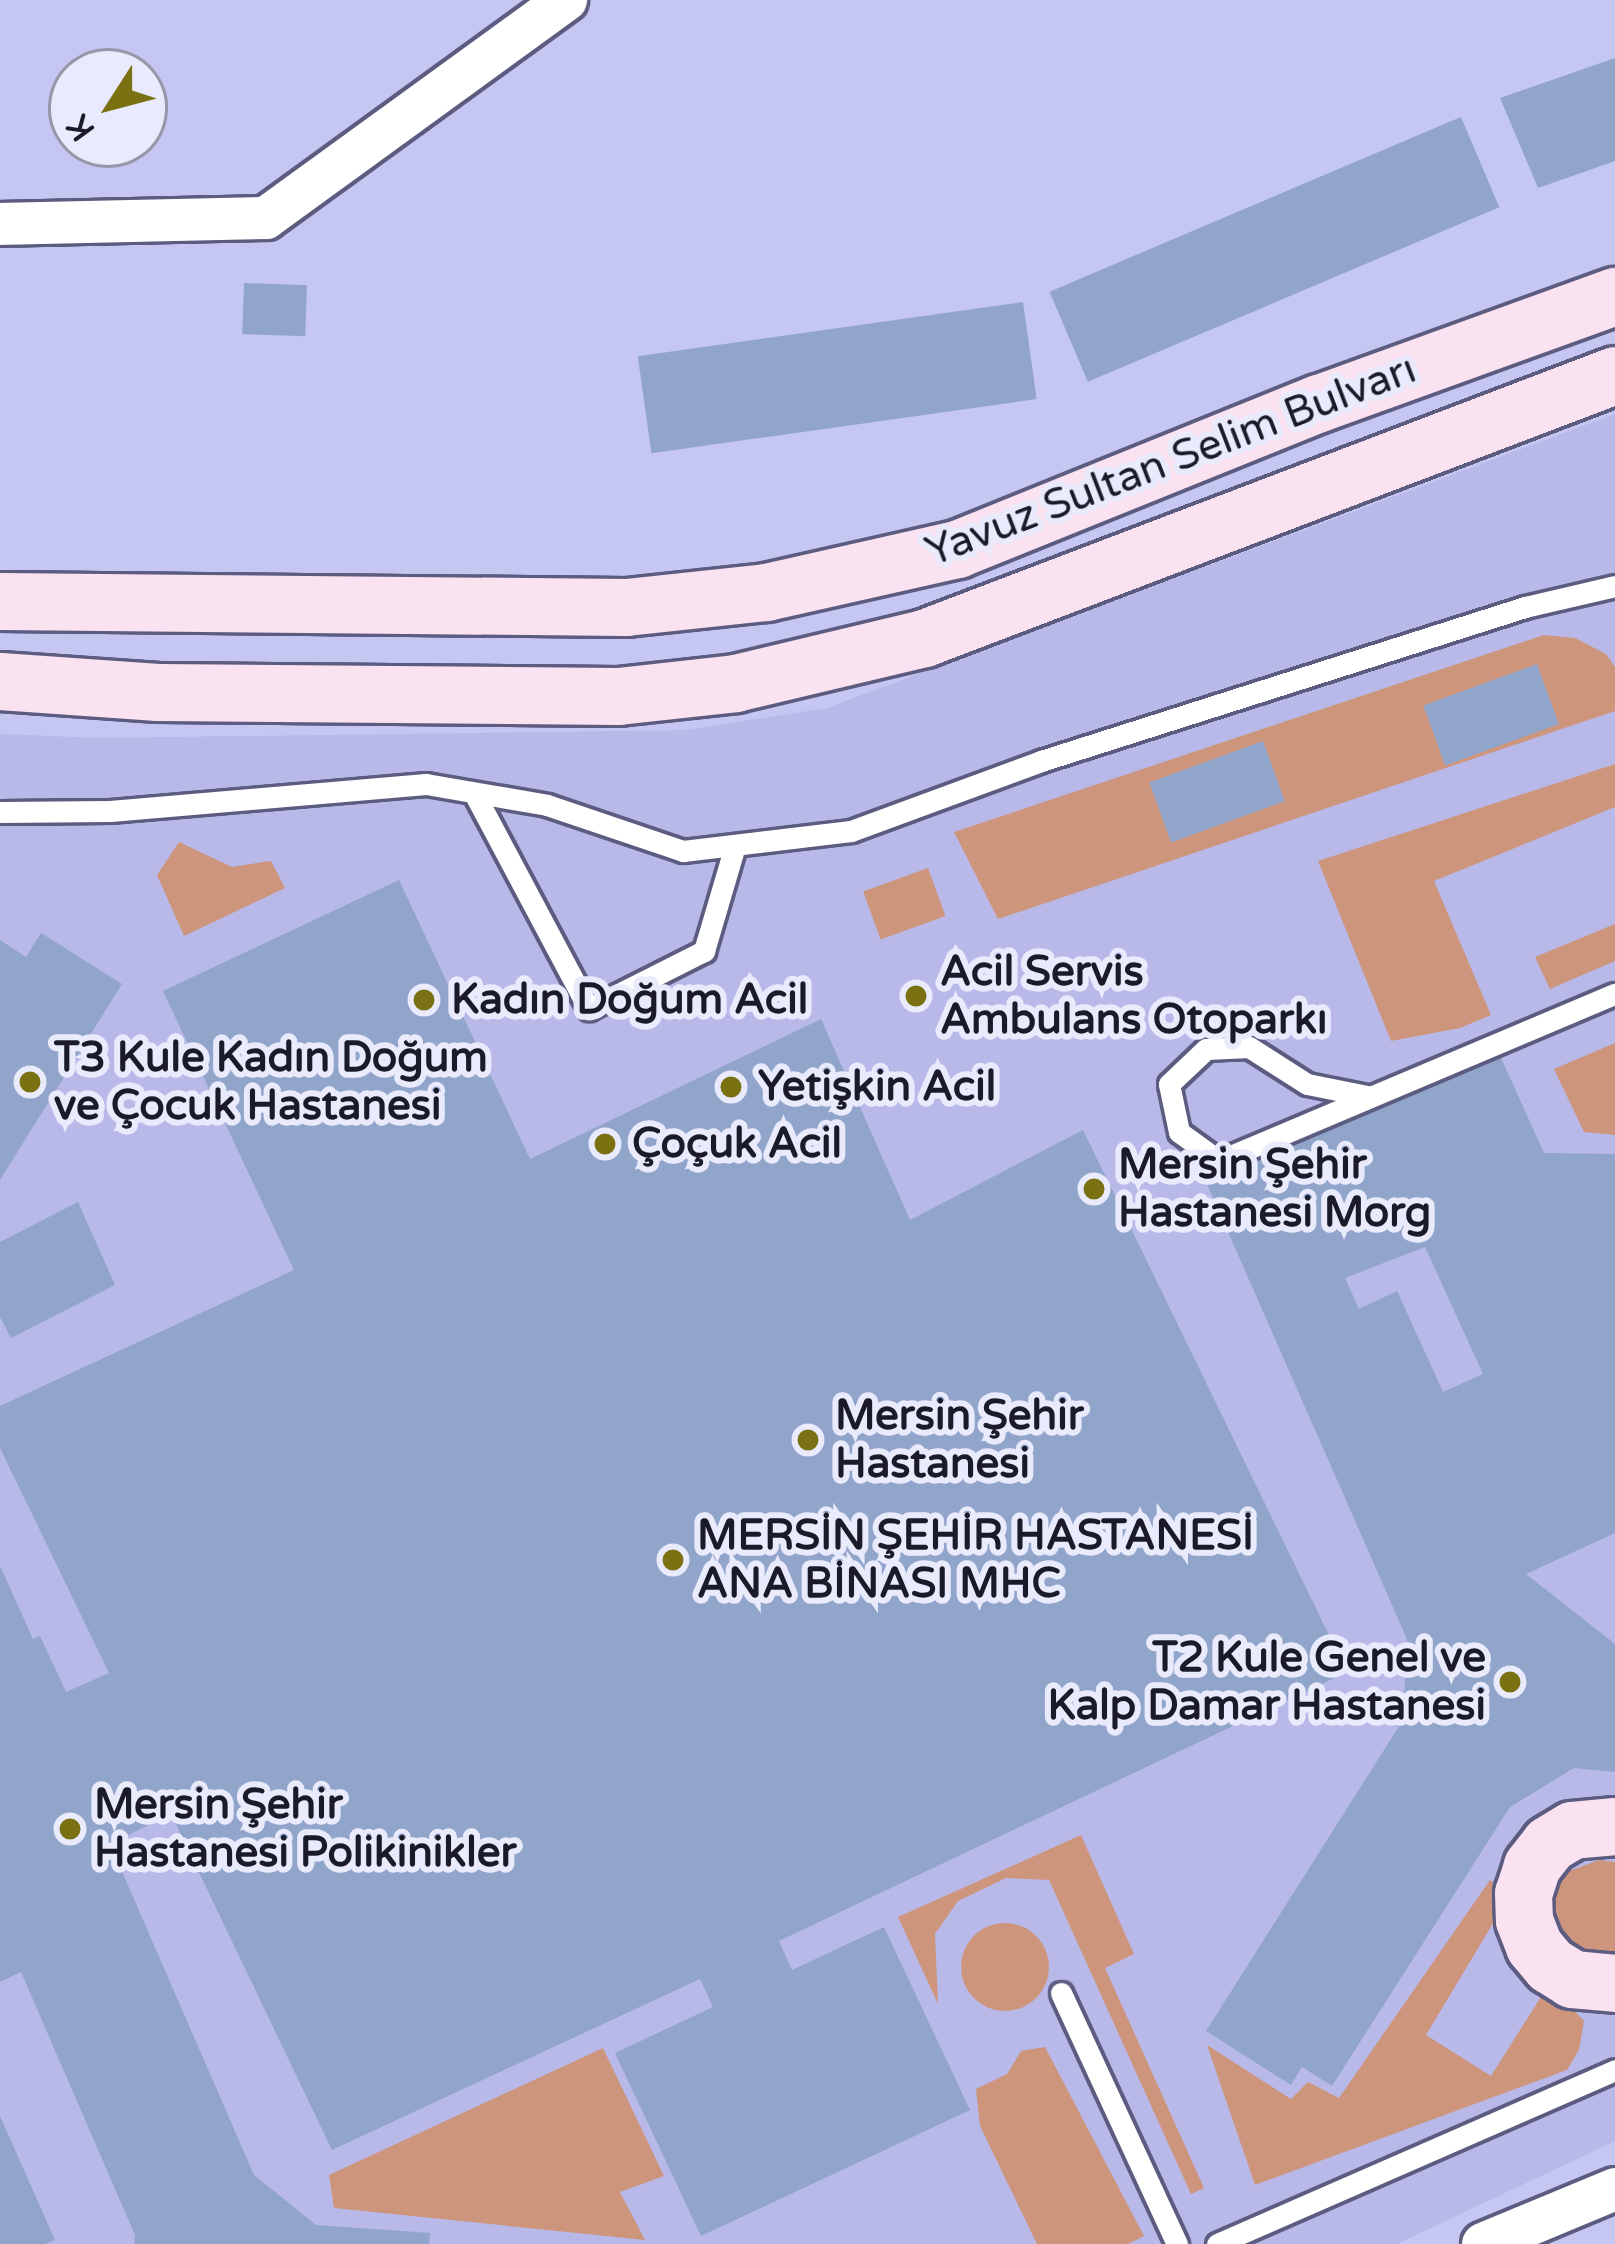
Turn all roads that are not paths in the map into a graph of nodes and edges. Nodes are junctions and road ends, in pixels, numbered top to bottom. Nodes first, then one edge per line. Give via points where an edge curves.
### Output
1 (566, 0) edge
2 (0, 224) edge
3 (1615, 296) edge
4 (1615, 375) edge
5 (1615, 586) edge
6 (0, 601) edge
7 (0, 681) edge
8 (474, 793) junction
9 (0, 812) edge
10 (735, 846) junction
11 (1615, 994) edge
12 (1367, 1096) junction
13 (1615, 1826) edge
14 (1615, 1983) edge
15 (1061, 1993) dead end
16 (1615, 2070) edge
17 (1615, 2189) edge
18 (1177, 2244) edge
19 (1216, 2244) edge
20 (1484, 2244) edge

1 - 2 street via 266,218
3 - 6 street, Yavuz Sultan Selim Bulvarı via 1318,403 957,549 766,592 626,608
4 - 7 street via 924,638 735,683 618,696 158,692
5 - 10 lane via 1525,607 1041,761 851,832
8 - 9 lane via 426,784 110,811
8 - 10 lane via 547,806 683,851
8 - 10 lane via 590,1009 704,951
11 - 12 lane
12 - 12 lane via 1220,1161 1180,1132 1169,1084 1206,1049 1249,1046 1307,1084
13 - 14 street via 1573,1830 1549,1844 1523,1892 1524,1920 1550,1965 1572,1979
15 - 18 lane
16 - 19 lane
17 - 20 street

